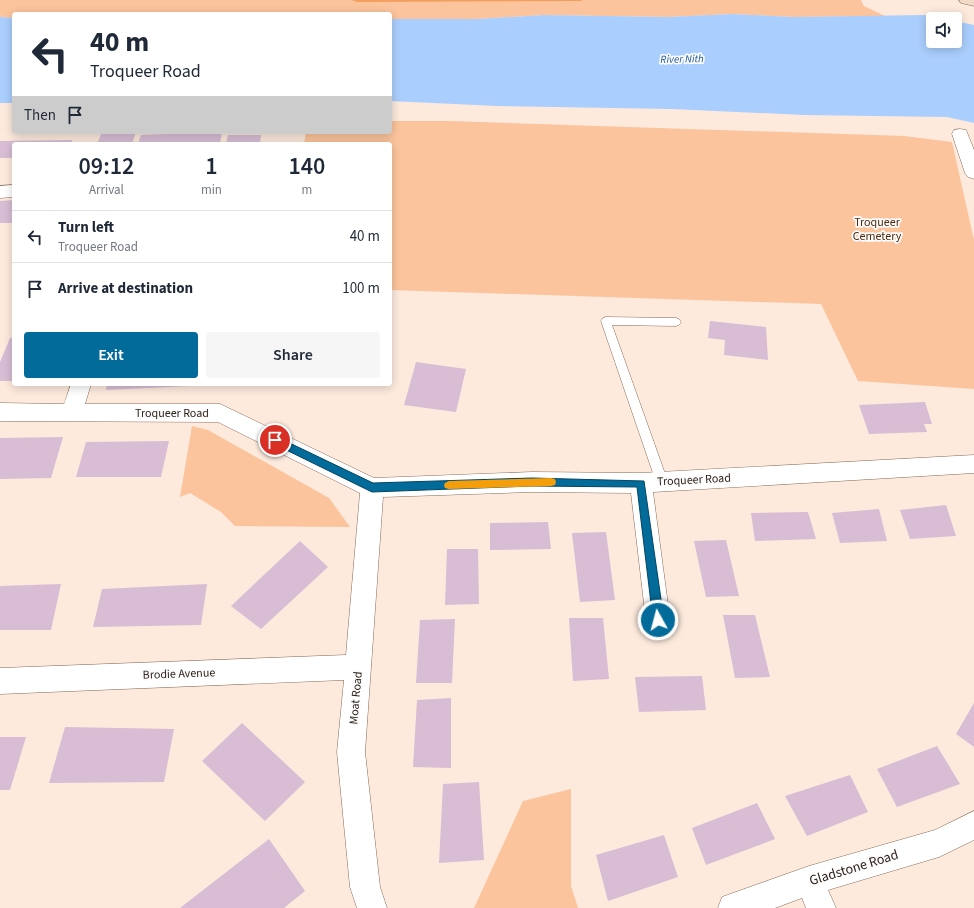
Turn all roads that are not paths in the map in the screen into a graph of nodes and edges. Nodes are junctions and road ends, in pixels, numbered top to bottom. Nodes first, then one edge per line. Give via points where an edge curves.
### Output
1 (966, 0) edge
2 (974, 2) edge
3 (960, 134) dead end
4 (974, 173) edge
5 (12, 191) edge
6 (0, 192) edge
7 (676, 322) dead end
8 (80, 386) edge
9 (0, 412) edge
10 (72, 412) junction
11 (974, 464) edge
12 (652, 483) junction
13 (372, 488) junction
14 (658, 620) dead end
15 (358, 667) junction
16 (0, 680) edge
17 (974, 825) edge
18 (809, 881) junction
19 (372, 908) edge
20 (733, 908) edge
21 (821, 908) edge

1 - 2 main road
3 - 4 street
5 - 6 street
7 - 12 lane via 606,321
8 - 10 street
9 - 10 street, Troqueer Road
10 - 13 street, Troqueer Road via 220,413
11 - 12 street, Troqueer Road
12 - 13 street, Troqueer Road via 532,482
12 - 14 street
13 - 15 street, Moat Road
15 - 16 street, Brodie Avenue
15 - 19 street, Moat Road via 351,752 365,887
17 - 18 street, Gladstone Road via 939,843
18 - 20 street, Gladstone Road
18 - 21 street

